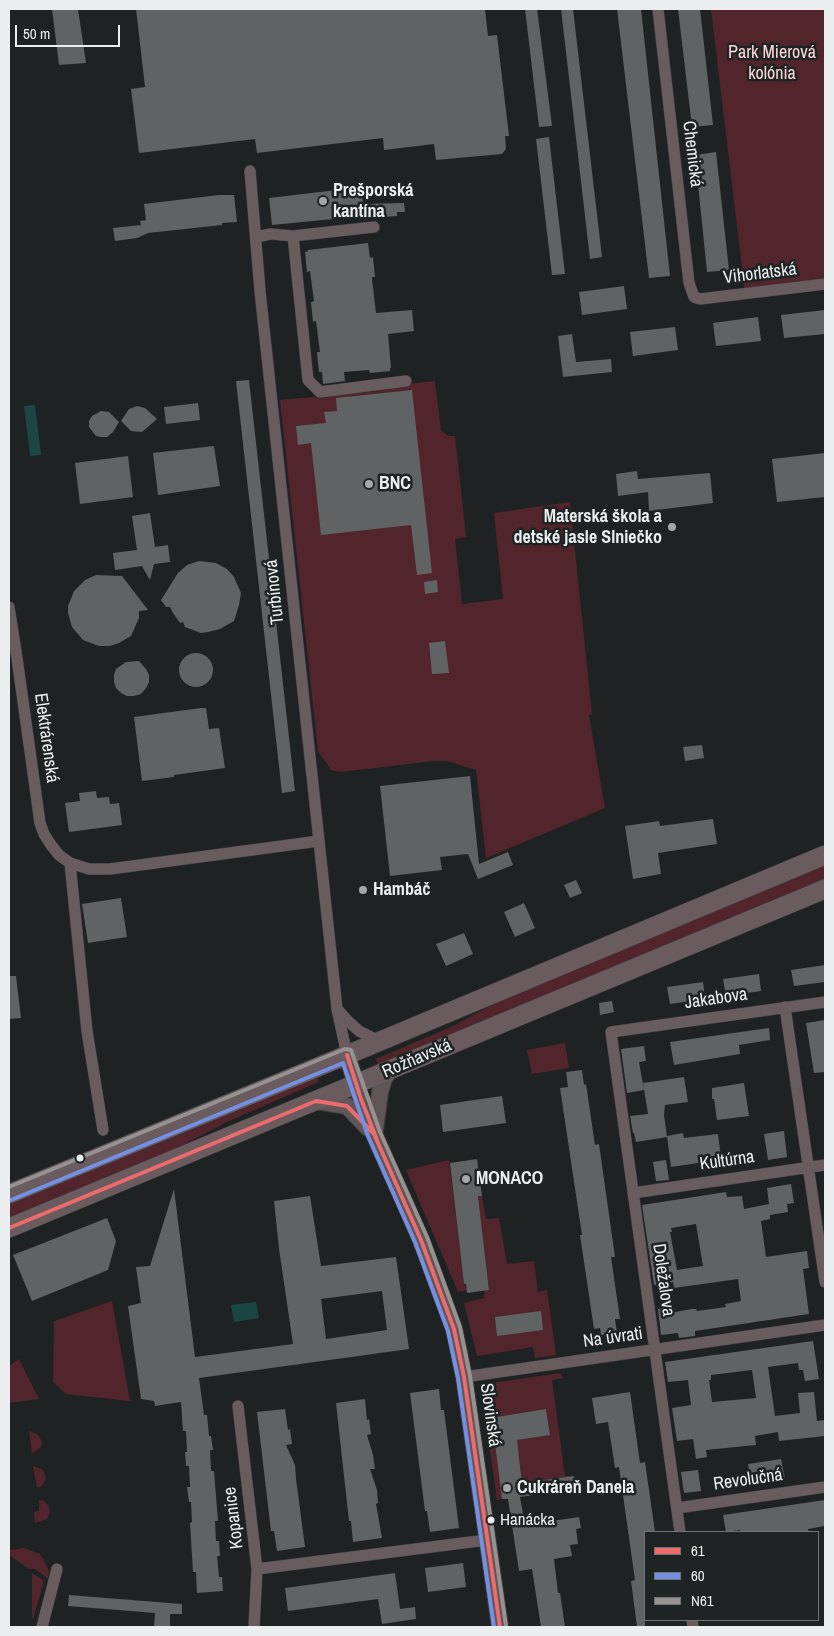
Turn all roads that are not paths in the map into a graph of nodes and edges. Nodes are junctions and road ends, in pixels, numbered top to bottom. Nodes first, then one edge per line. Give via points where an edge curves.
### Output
1 (658, 9) edge
2 (250, 171) dead end
3 (374, 227) dead end
4 (293, 236) junction
5 (256, 237) junction
6 (825, 284) edge
7 (700, 299) joint
8 (406, 381) dead end
9 (9, 607) edge
10 (318, 841) junction
11 (825, 855) edge
12 (70, 863) junction
13 (825, 889) edge
14 (825, 1002) edge
15 (786, 1007) junction
16 (337, 1009) junction
17 (611, 1032) joint
18 (379, 1041) junction
19 (347, 1055) junction
20 (389, 1071) junction
21 (356, 1085) junction
22 (316, 1101) junction
23 (103, 1130) dead end
24 (374, 1134) junction
25 (825, 1165) edge
26 (809, 1167) junction
27 (633, 1192) junction
28 (9, 1194) edge
29 (9, 1228) edge
30 (825, 1282) edge
31 (825, 1325) edge
32 (655, 1349) junction
33 (464, 1377) junction
34 (238, 1406) dead end
35 (825, 1487) edge
36 (677, 1508) junction
37 (680, 1531) edge
38 (487, 1540) junction
39 (57, 1569) dead end
40 (257, 1569) junction
41 (42, 1627) edge
42 (254, 1627) edge
43 (500, 1627) edge

1 - 7 street, Chemická via 689,283 694,297
2 - 5 street, Turbínová
3 - 4 street
4 - 5 street via 270,234
4 - 8 street via 308,380 320,392
5 - 10 street, Turbínová
6 - 7 street, Vihorlatská
9 - 12 street, Elektrárenská via 40,823 51,845
10 - 12 street via 110,869
10 - 16 street, Turbínová
11 - 18 main road, Rožňavská
12 - 23 street via 87,1031
13 - 20 main road, Rožňavská
14 - 15 street, Jakabova
15 - 17 street, Jakabova
15 - 26 street
16 - 18 street via 359,1031
16 - 19 street, Turbínová
17 - 27 street, Doležalova
18 - 19 main road, Rožňavská
19 - 21 street, Slovinská
19 - 28 main road, Rožňavská
20 - 21 main road, Rožňavská
20 - 24 street via 380,1092
21 - 22 main road, Rožňavská
21 - 24 street, Slovinská
22 - 24 street, Slovinská via 347,1106
22 - 29 main road, Rožňavská
24 - 33 street, Slovinská via 424,1249 454,1329
25 - 26 street, Kultúrna
26 - 27 street, Kultúrna
26 - 30 street
27 - 32 street, Doležalova
31 - 32 street, Na úvrati
32 - 33 street, Na úvrati
32 - 36 street, Doležalova
33 - 38 street, Slovinská
34 - 40 street, Kopanice
35 - 36 street, Revolučná
36 - 37 street, Doležalova
38 - 40 street
38 - 43 street, Slovinská
39 - 41 street
40 - 42 street, Kopanice

